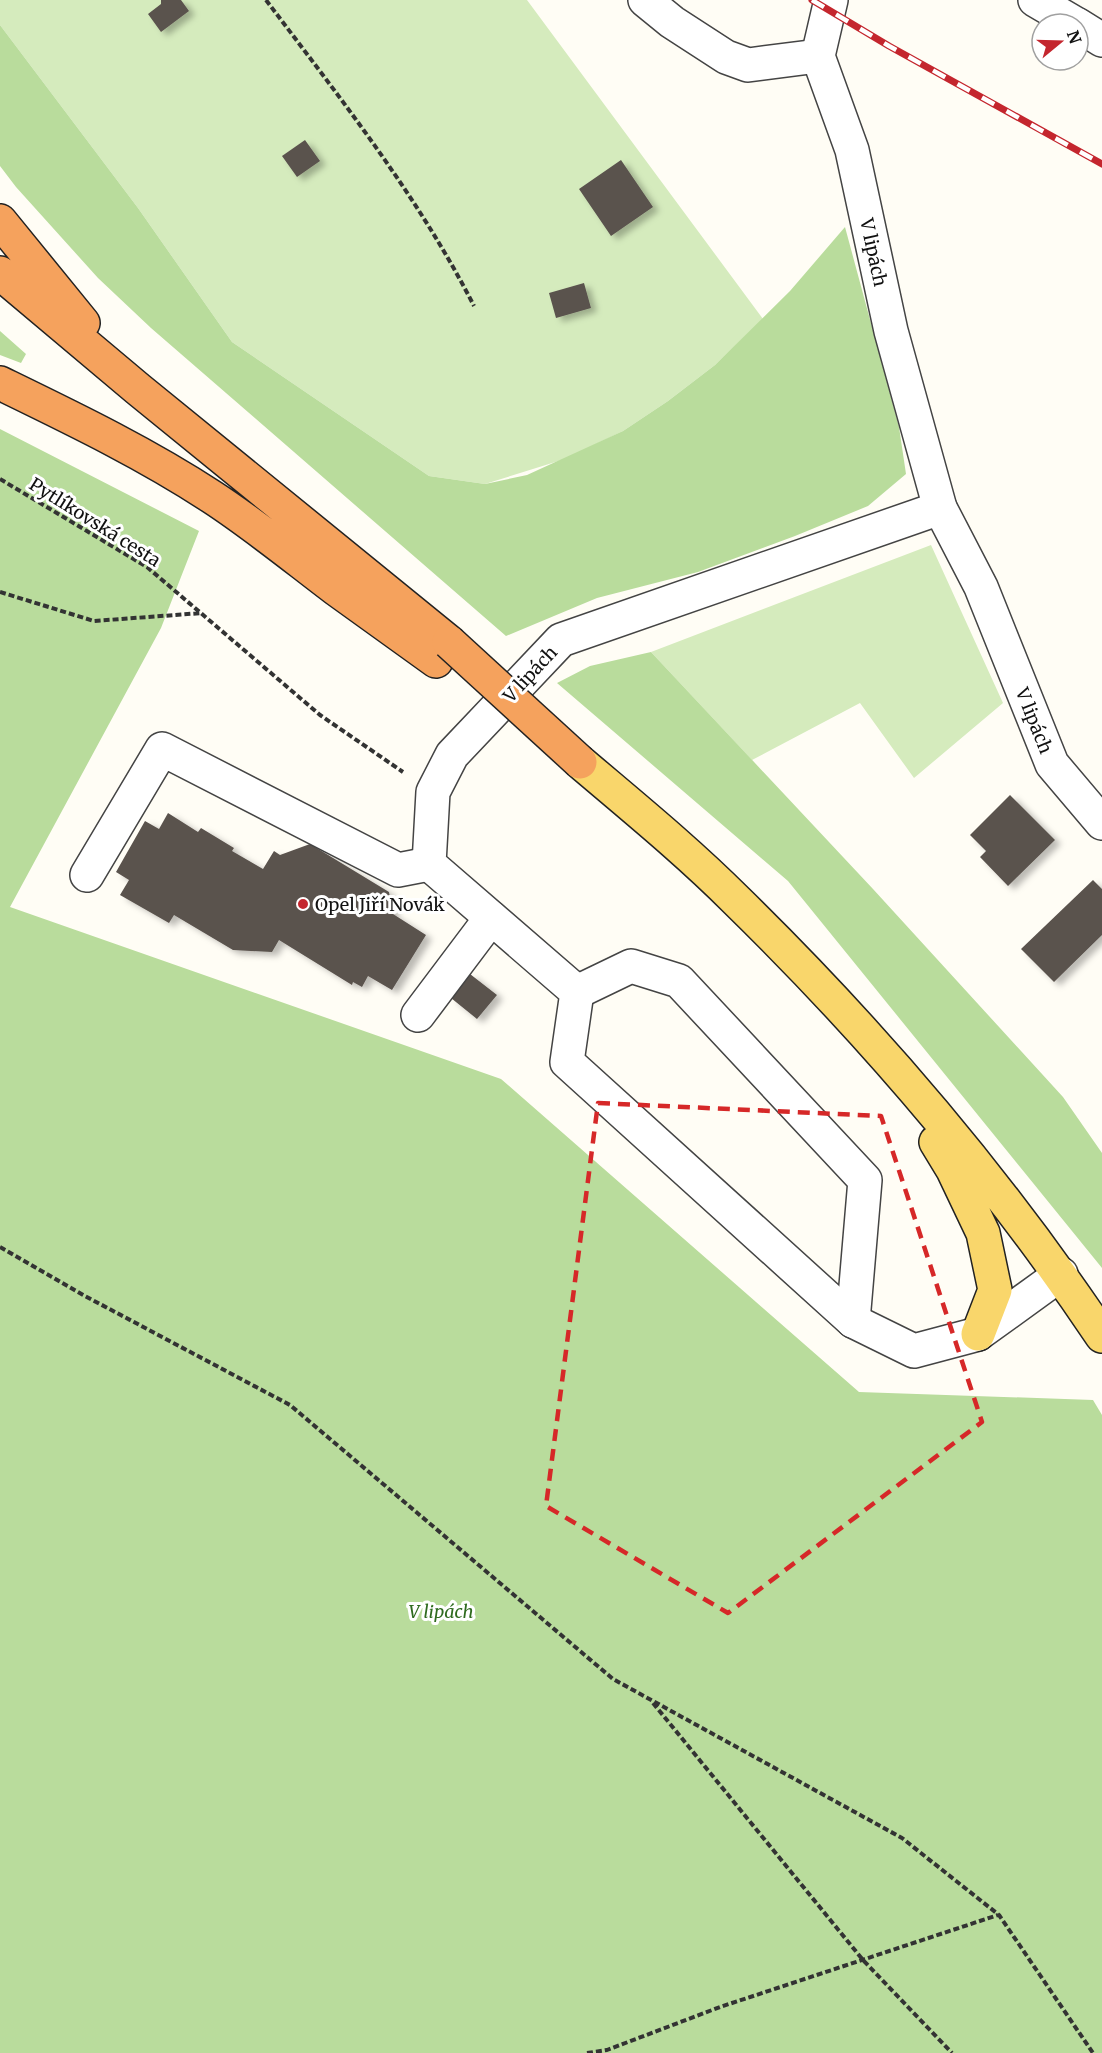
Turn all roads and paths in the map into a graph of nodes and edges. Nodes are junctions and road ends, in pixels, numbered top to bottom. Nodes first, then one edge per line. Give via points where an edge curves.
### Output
1 (266, 0) edge
2 (645, 0) edge
3 (831, 0) edge
4 (1035, 0) edge
5 (1055, 12) edge
6 (818, 56) junction
7 (0, 221) edge
8 (0, 273) edge
9 (474, 306) dead end
10 (0, 383) edge
11 (138, 389) junction
12 (0, 479) edge
13 (940, 508) junction
14 (0, 592) edge
15 (202, 613) junction
16 (443, 651) junction
17 (580, 762) joint
18 (432, 792) junction
19 (1102, 823) edge
20 (429, 864) junction
21 (87, 875) dead end
22 (491, 918) junction
23 (577, 993) junction
24 (418, 1015) dead end
25 (886, 1055) junction
26 (0, 1247) edge
27 (1061, 1274) junction
28 (852, 1321) junction
29 (978, 1334) junction
30 (1102, 1336) edge
31 (650, 1700) junction
32 (999, 1915) junction
33 (863, 1960) junction
34 (587, 2053) edge
35 (952, 2053) edge
36 (1093, 2053) edge

1 - 9 path via 362,128 451,260
2 - 6 street via 726,57 748,65
3 - 6 street
4 - 5 street
6 - 13 street, V lipách via 852,150 891,331
7 - 11 highway
8 - 11 highway
10 - 16 highway via 165,468 256,527 338,590
11 - 16 highway
12 - 15 path, Pytlíkovská cesta via 147,567
13 - 18 street, V lipách via 561,640 452,755
13 - 19 street, V lipách via 981,587 1052,764
14 - 15 path via 94,621
15 - 18 path via 320,715
16 - 17 highway, bridge
17 - 25 main road via 735,898
18 - 20 street
20 - 21 street via 398,870 162,749
20 - 22 street
22 - 23 street
22 - 24 street
23 - 28 street via 567,1062
23 - 28 street via 631,966 679,981 865,1180
25 - 27 main road
25 - 29 main road via 953,1170 983,1233 995,1290
26 - 31 path via 290,1405 613,1679
27 - 29 street
27 - 30 main road
28 - 29 street via 914,1351
31 - 32 path via 902,1838
31 - 33 path
32 - 33 path
32 - 36 path
33 - 34 path via 720,2007 607,2050
33 - 35 path

